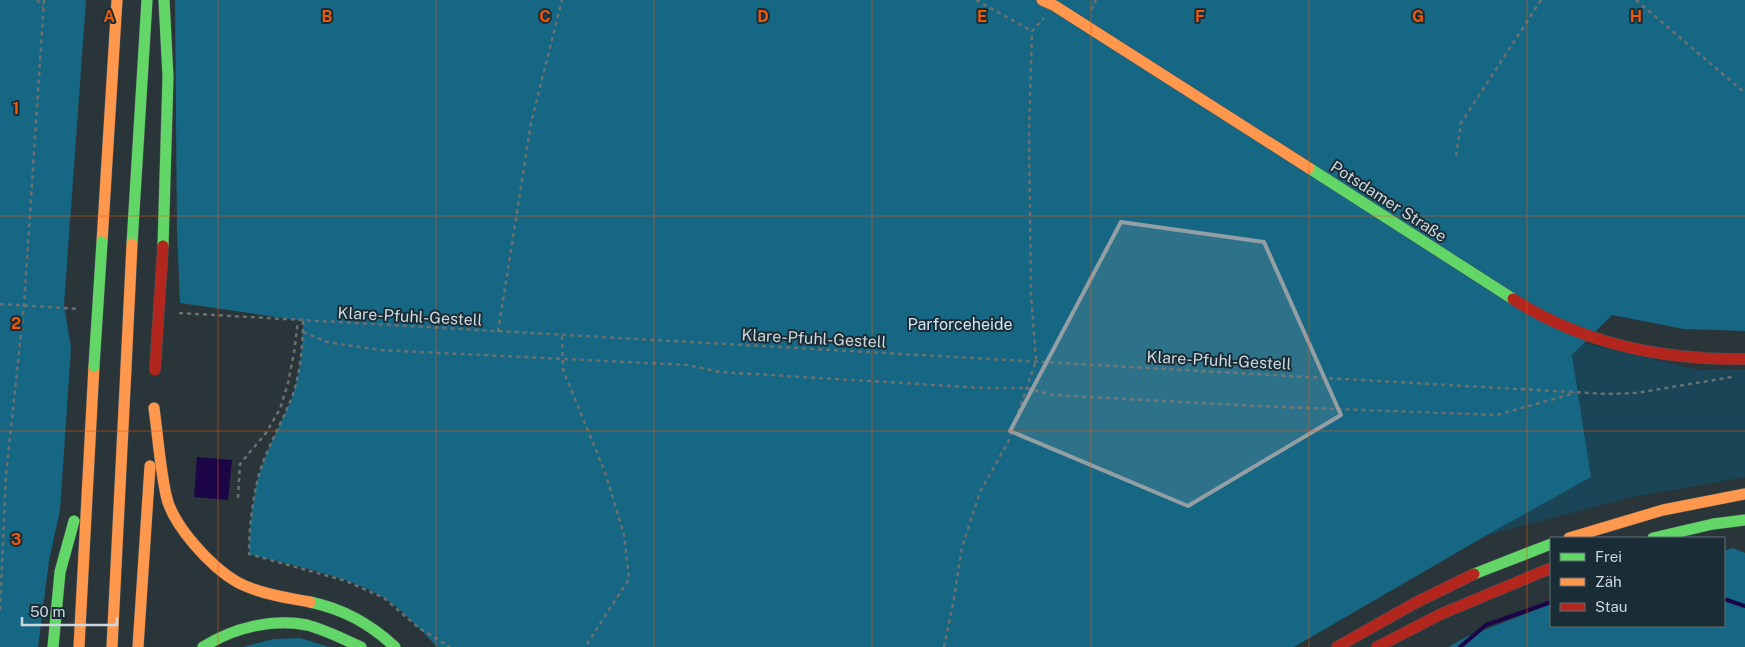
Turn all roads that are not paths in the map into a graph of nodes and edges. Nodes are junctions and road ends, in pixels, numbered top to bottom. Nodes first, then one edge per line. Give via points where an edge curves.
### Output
1 (117, 0) edge
2 (147, 0) edge
3 (164, 0) edge
4 (1042, 0) edge
5 (1745, 359) edge
6 (155, 374) dead end
7 (87, 482) junction
8 (1745, 494) edge
9 (1745, 520) edge
10 (1572, 537) edge
11 (1657, 537) edge
12 (1550, 544) edge
13 (1550, 568) edge
14 (53, 647) edge
15 (79, 647) edge
16 (112, 647) edge
17 (138, 647) edge
18 (203, 647) edge
19 (361, 647) edge
20 (395, 647) edge
21 (1337, 647) edge
22 (1377, 647) edge

1 - 7 main road, bridge
2 - 16 main road, bridge
3 - 6 main road, bridge via 168,77
4 - 5 main road, Potsdamer Straße via 1518,302 1571,329 1612,344 1684,358
7 - 14 main road via 60,572
7 - 15 main road
8 - 10 main road via 1663,510
9 - 11 main road
12 - 21 main road via 1462,579
13 - 22 main road via 1424,621
17 - 20 main road via 154,403 166,497 182,530 206,558 237,582 276,596 319,604 349,614 378,631
18 - 19 main road via 235,631 266,624 298,624 324,630

